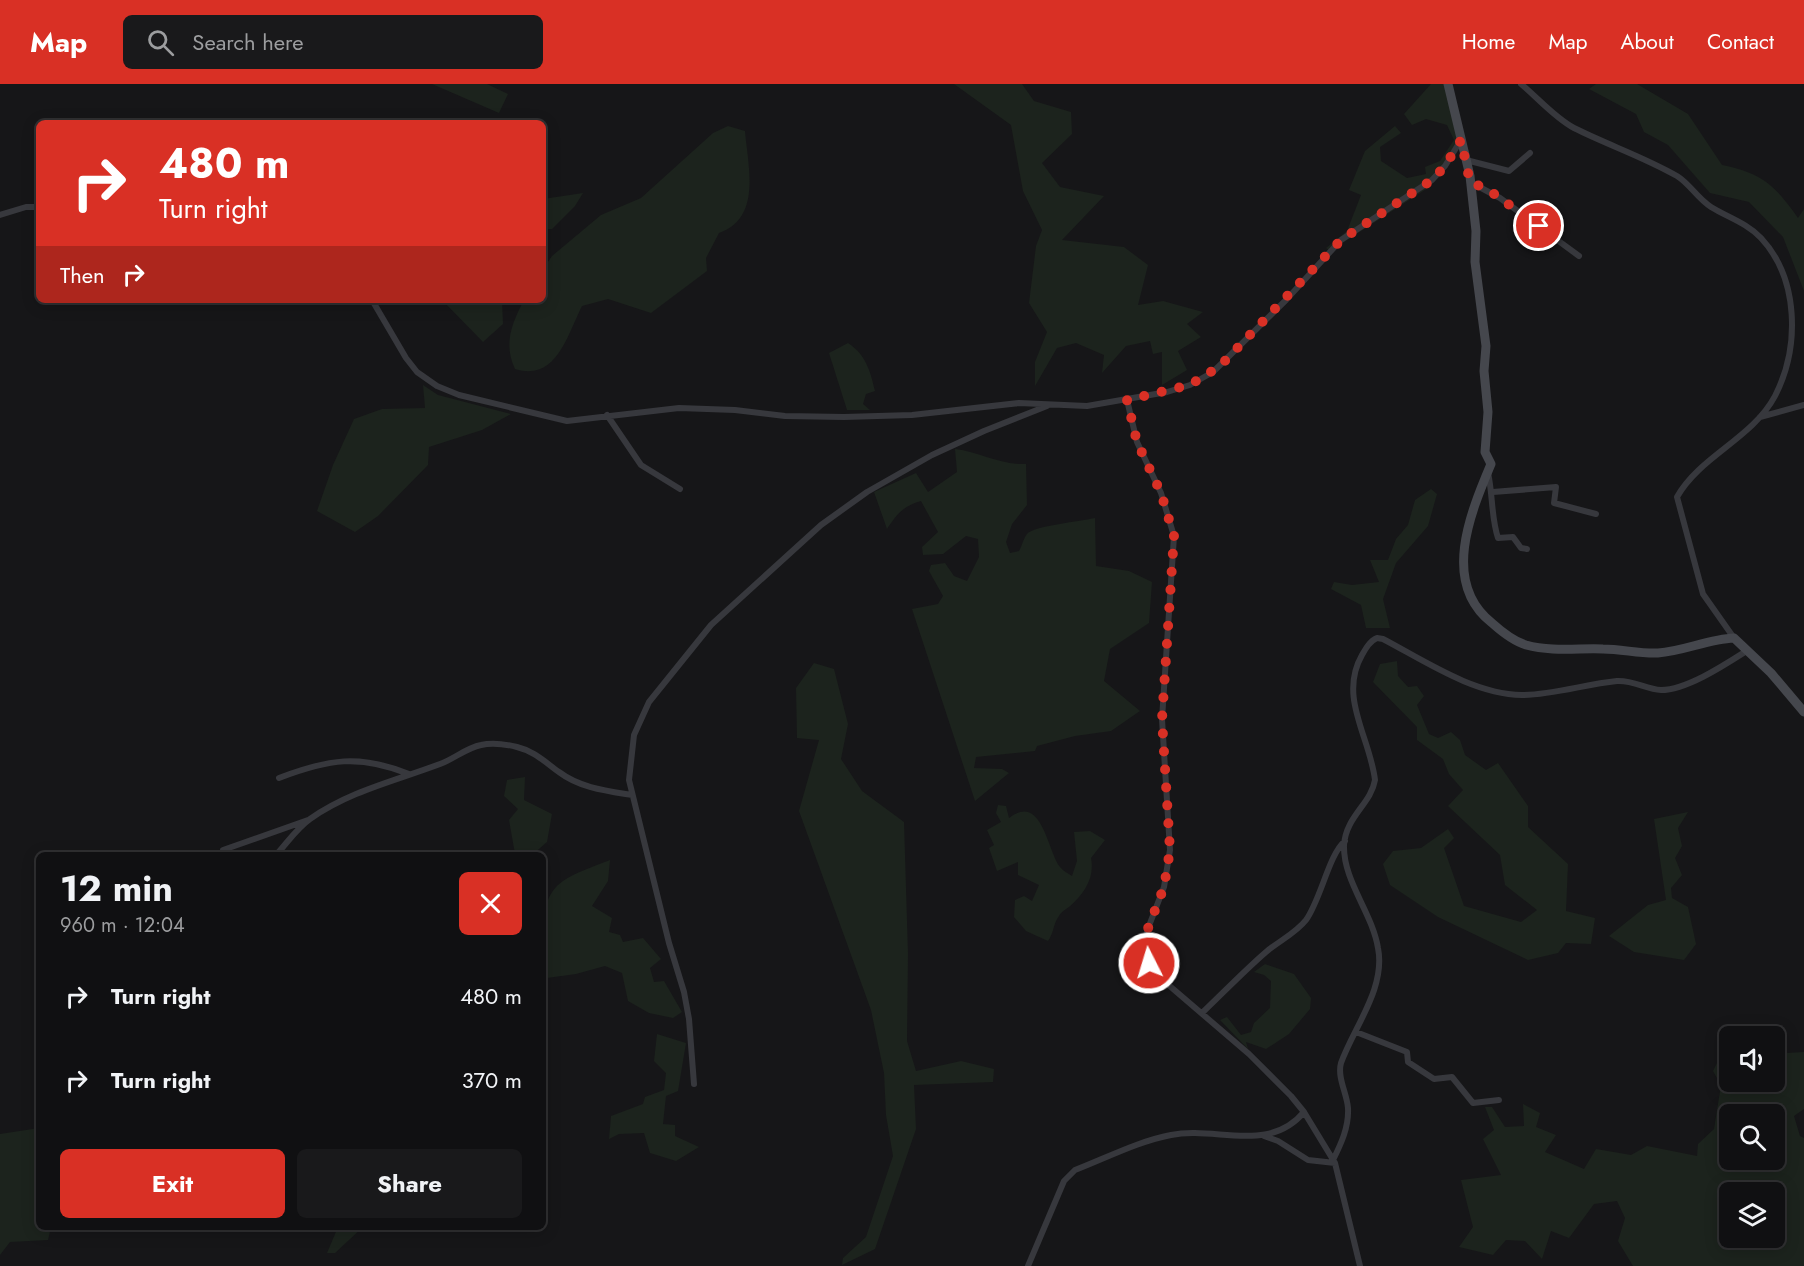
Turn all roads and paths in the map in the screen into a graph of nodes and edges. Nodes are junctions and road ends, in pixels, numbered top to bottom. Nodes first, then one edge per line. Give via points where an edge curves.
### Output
1 (1448, 84) edge
2 (1521, 84) edge
3 (1461, 140) junction
4 (1530, 153) dead end
5 (1466, 160) junction
6 (1470, 182) junction
7 (36, 207) edge
8 (0, 215) edge
9 (1579, 256) dead end
10 (374, 303) edge
11 (1127, 400) junction
12 (1051, 404) junction
13 (1804, 405) edge
14 (607, 416) junction
15 (1760, 417) junction
16 (1488, 473) junction
17 (681, 489) dead end
18 (1493, 492) junction
19 (1596, 514) dead end
20 (1527, 549) dead end
21 (1734, 638) junction
22 (1748, 650) junction
23 (1804, 712) edge
24 (410, 774) junction
25 (279, 778) dead end
26 (632, 795) junction
27 (309, 820) junction
28 (1345, 841) junction
29 (223, 850) dead end
30 (279, 852) edge
31 (1202, 1013) junction
32 (1356, 1032) junction
33 (694, 1084) dead end
34 (1499, 1100) dead end
35 (1304, 1112) junction
36 (1264, 1136) junction
37 (1334, 1162) junction
38 (1028, 1266) edge
39 (1360, 1266) edge

1 - 3 street
2 - 15 street via 1573,127 1679,177 1711,207 1754,232 1776,258 1790,298 1792,329 1776,394
3 - 5 street
3 - 11 street via 1432,180 1341,240 1220,366 1190,385
4 - 5 street via 1509,171
5 - 6 street
6 - 9 street via 1500,198
6 - 16 street via 1486,346 1485,452 1491,464
7 - 8 street
10 - 14 street via 406,358 417,372 437,386 567,421
11 - 12 street via 1087,406
11 - 31 street via 1137,442 1161,493 1174,536 1162,719 1170,850 1164,887 1145,947 1153,970
12 - 14 street via 1019,403 889,416 785,416 688,408
12 - 26 street via 956,444 867,492 821,525 732,605 644,710 631,752
13 - 15 street
14 - 17 street via 641,465
15 - 21 street via 1694,476 1677,497 1702,594
16 - 18 street
16 - 21 street via 1472,515 1462,572 1472,603 1501,631 1525,645 1644,653
18 - 19 street via 1556,487 1554,503
18 - 20 street via 1493,523 1498,538 1513,537 1521,548
21 - 22 street
22 - 23 street
22 - 28 street via 1716,670 1670,689 1623,681 1522,695 1463,680 1377,638 1358,662 1352,690 1374,787 1351,820
24 - 25 street via 381,763 344,761 317,764
24 - 26 street via 478,746 502,744 533,752 560,773 584,784
24 - 27 street via 369,787
26 - 33 street via 690,1019
27 - 29 street
27 - 30 street
28 - 31 street via 1333,856 1307,919
28 - 32 street via 1346,867 1372,928 1380,963
31 - 35 street via 1249,1054
32 - 34 street via 1407,1052 1408,1062 1434,1079 1452,1077 1473,1103
32 - 37 street via 1341,1064 1348,1118
35 - 36 street via 1288,1126
35 - 37 street
36 - 37 street via 1308,1160
36 - 38 street via 1172,1135 1075,1170 1064,1181
37 - 39 street

